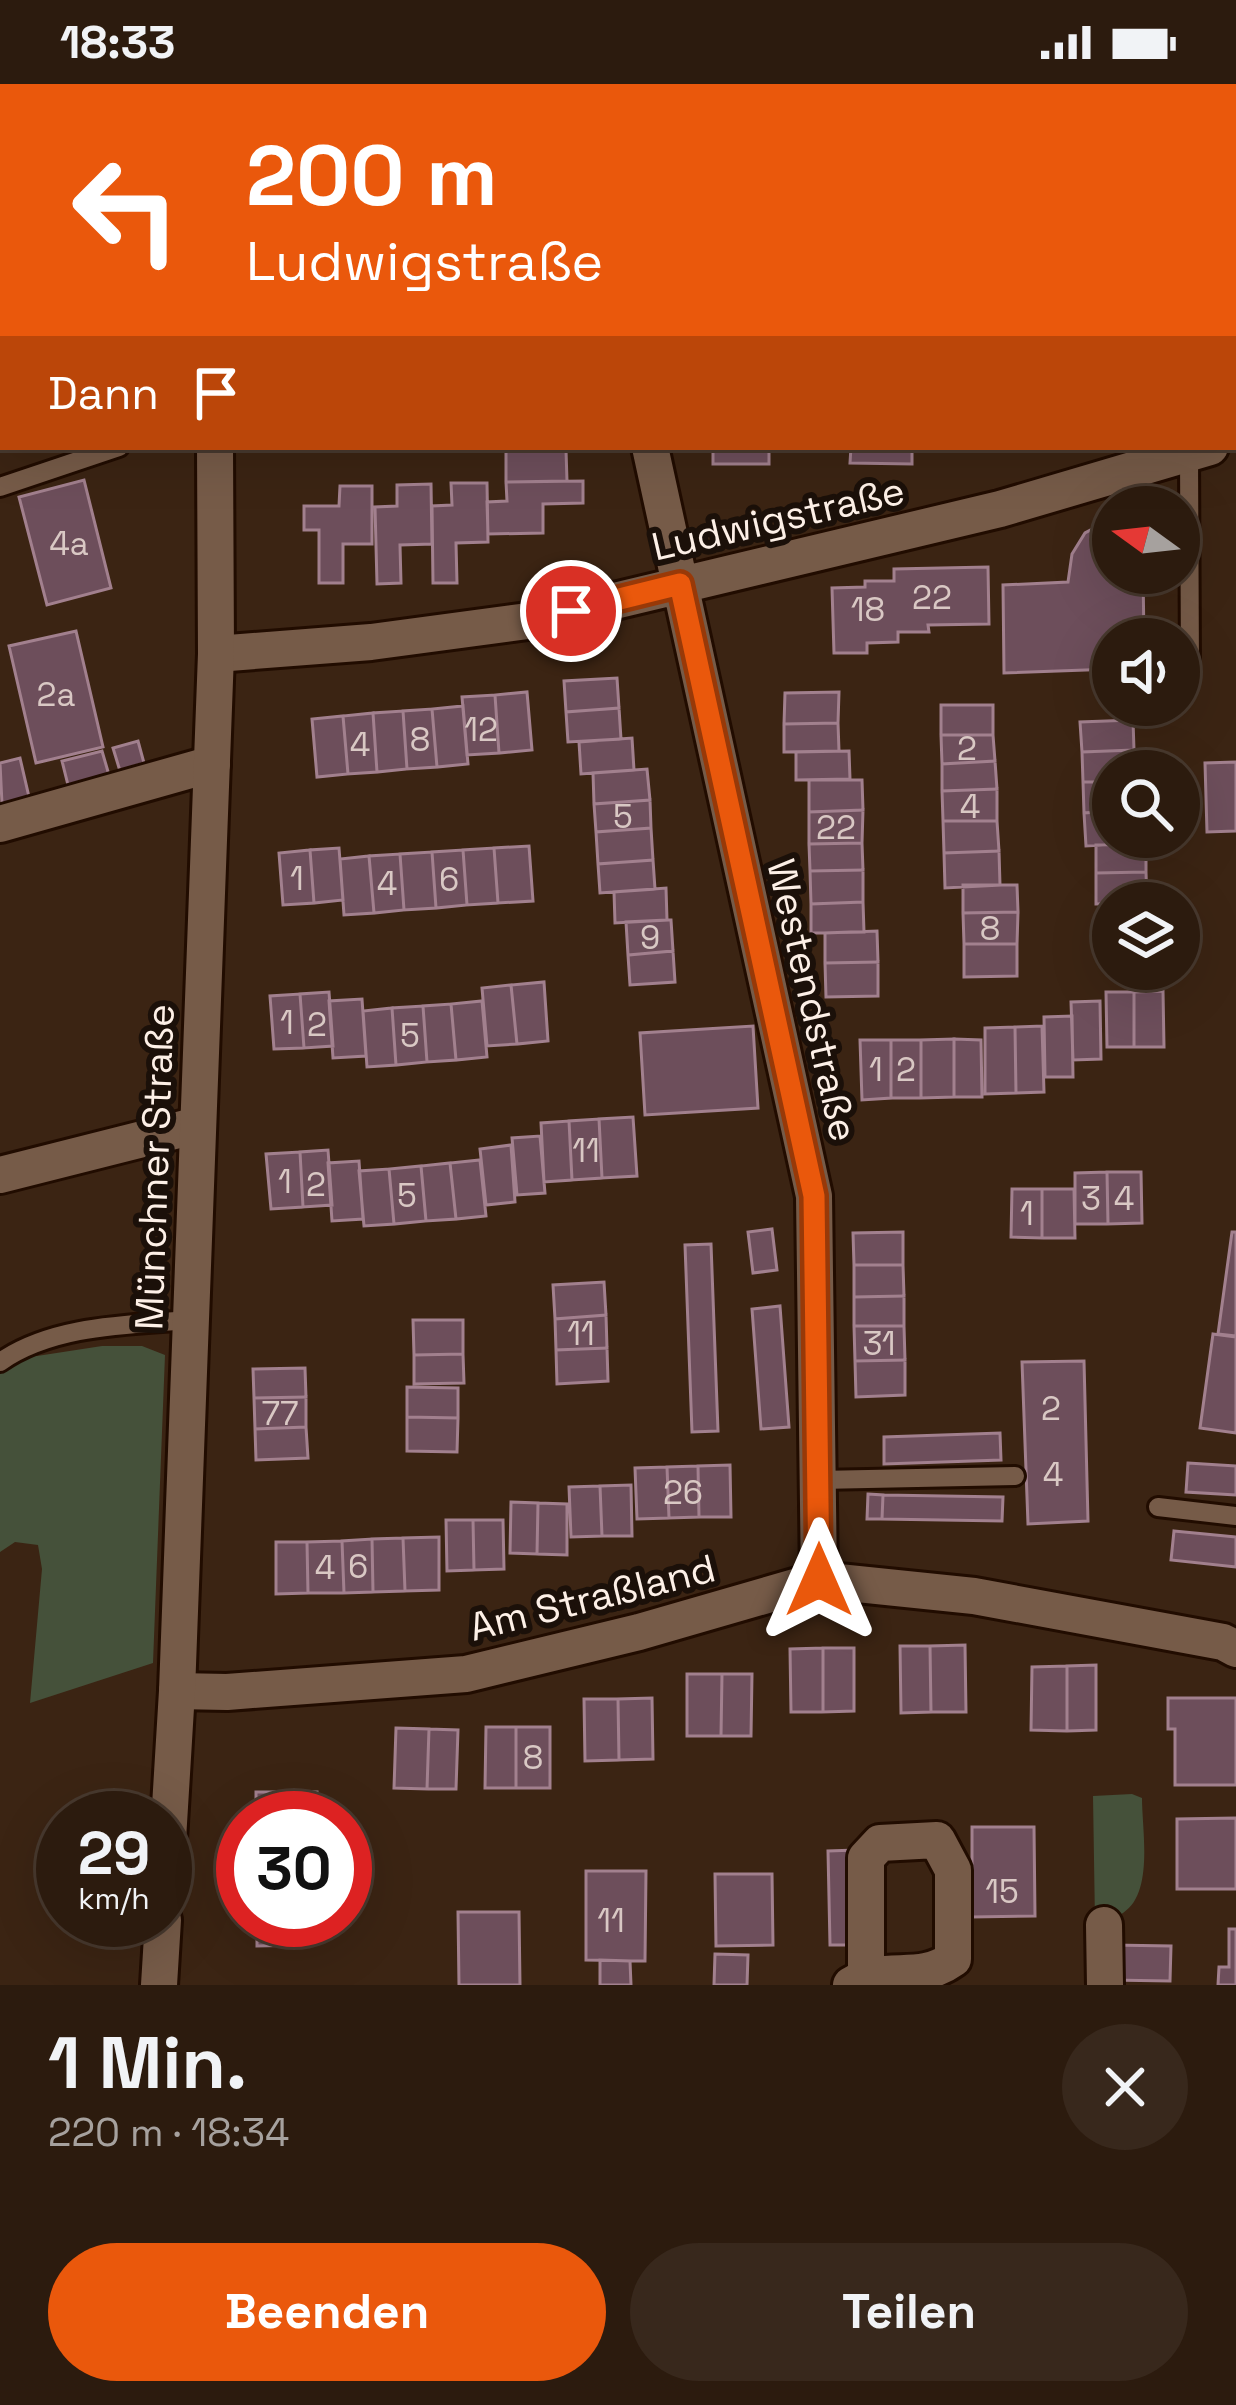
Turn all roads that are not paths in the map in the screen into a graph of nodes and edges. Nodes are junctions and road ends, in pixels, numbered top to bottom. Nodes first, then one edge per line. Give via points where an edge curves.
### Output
1 (109, 450) edge
2 (215, 450) edge
3 (651, 450) edge
4 (1199, 450) edge
5 (0, 487) edge
6 (680, 584) junction
7 (1192, 618) edge
8 (216, 654) junction
9 (212, 764) junction
10 (0, 824) edge
11 (197, 1125) junction
12 (0, 1174) edge
13 (190, 1320) junction
14 (0, 1362) edge
15 (1015, 1476) dead end
16 (819, 1480) junction
17 (1158, 1507) dead end
18 (1236, 1516) edge
19 (819, 1580) junction
20 (1236, 1649) edge
21 (177, 1691) junction
22 (171, 1791) edge
23 (1104, 1925) dead end
24 (161, 1947) edge
25 (159, 1985) edge
26 (1105, 1985) edge

1 - 5 lane
2 - 8 street, Münchner Straße
3 - 6 street, Westendstraße
4 - 6 street, Ludwigstraße via 1000,508
4 - 7 lane
6 - 8 street, Ludwigstraße via 535,620
6 - 16 street, Westendstraße via 814,1196
8 - 9 street, Münchner Straße
9 - 10 street
9 - 11 street, Münchner Straße
11 - 12 street
11 - 13 street, Münchner Straße
13 - 14 lane via 28,1342
13 - 21 street, Münchner Straße
15 - 16 lane
16 - 19 street, Westendstraße
17 - 18 lane
19 - 20 street, Am Straßland via 974,1595
19 - 21 street, Am Straßland via 466,1674
21 - 22 street, Münchner Straße
23 - 26 street
24 - 25 street

